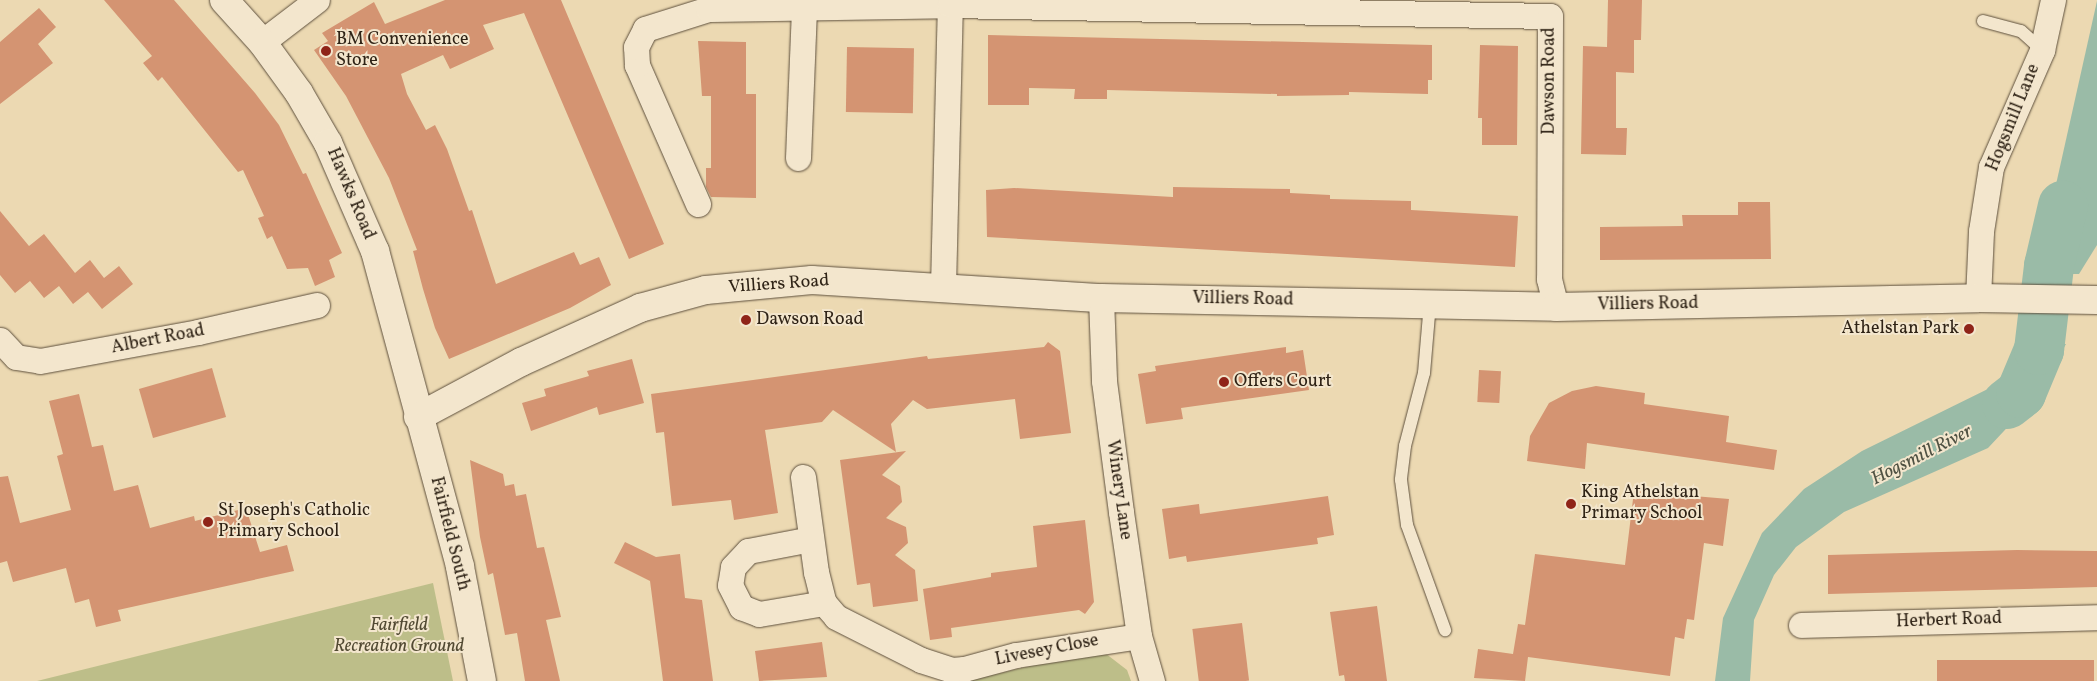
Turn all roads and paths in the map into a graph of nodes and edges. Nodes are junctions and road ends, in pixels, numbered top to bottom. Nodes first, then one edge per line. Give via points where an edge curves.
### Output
1 (224, 0) edge
2 (317, 0) edge
3 (2053, 0) edge
4 (950, 5) junction
5 (804, 9) junction
6 (1983, 21) dead end
7 (262, 42) junction
8 (2042, 50) junction
9 (798, 158) dead end
10 (698, 204) dead end
11 (943, 287) junction
12 (1101, 298) junction
13 (1978, 298) junction
14 (2097, 300) edge
15 (1430, 302) junction
16 (317, 305) dead end
17 (1556, 307) junction
18 (0, 340) edge
19 (24, 359) junction
20 (0, 370) edge
21 (418, 417) junction
22 (804, 477) dead end
23 (811, 539) junction
24 (824, 603) junction
25 (2097, 616) edge
26 (1801, 625) dead end
27 (1445, 630) dead end
28 (1139, 636) junction
29 (482, 681) edge
30 (1152, 681) edge

1 - 7 street, Hawks Road
2 - 7 street
3 - 8 street, Hogsmill Lane
4 - 5 street
4 - 11 street
4 - 17 street, Dawson Road via 1550,16 1549,279
5 - 9 street
5 - 10 street via 708,8 646,29 636,47 637,65
6 - 8 lane via 2021,31
7 - 21 street, Hawks Road via 299,93 328,142 360,214 375,252
8 - 13 street, Hogsmill Lane via 1991,167 1980,231
11 - 12 street, Villiers Road
11 - 21 street, Villiers Road via 812,280 706,290 640,308 521,362
12 - 15 street, Villiers Road
12 - 28 street, Winery Lane via 1104,381
13 - 14 street, Villiers Road
13 - 17 street, Villiers Road
15 - 17 street, Villiers Road
15 - 27 lane via 1424,373 1405,446 1400,480 1407,525
16 - 19 street, Albert Road via 60,358
18 - 19 street via 10,353
19 - 20 street, Albert Road
21 - 29 street, Fairfield South via 460,567
22 - 23 street
23 - 24 street
23 - 24 street via 748,551 733,567 730,585 741,607 759,614
24 - 28 street, Livesey Close via 836,617 921,660 952,670 1044,650
25 - 26 street, Herbert Road
28 - 30 street, Winery Lane

